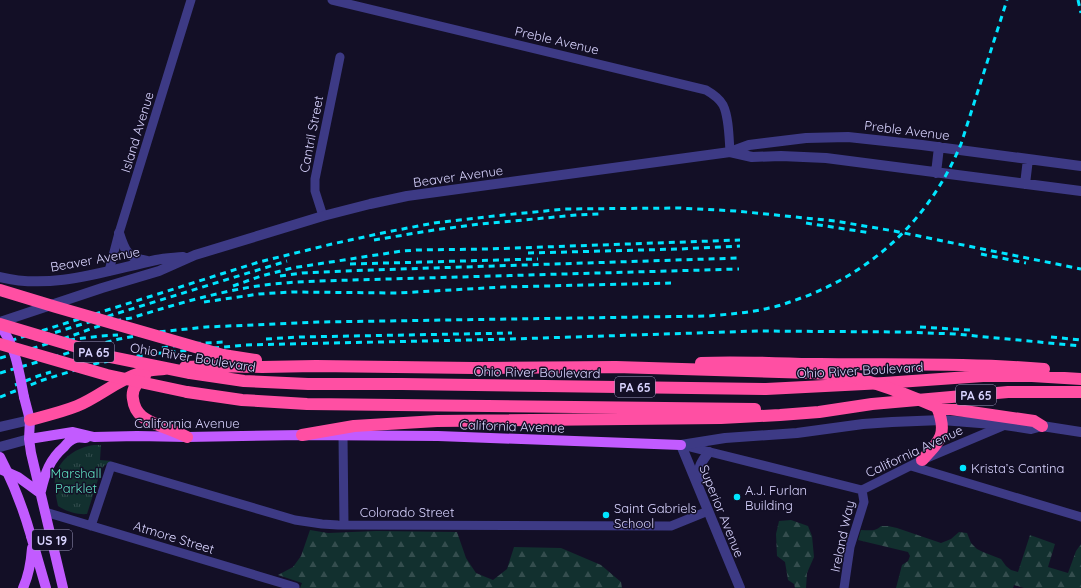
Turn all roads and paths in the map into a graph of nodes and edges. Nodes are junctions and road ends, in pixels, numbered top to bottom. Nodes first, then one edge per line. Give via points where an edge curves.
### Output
1 (191, 0) edge
2 (332, 0) edge
3 (340, 57) dead end
4 (939, 147) junction
5 (730, 152) junction
6 (1028, 159) junction
7 (1081, 166) edge
8 (936, 173) junction
9 (1025, 184) junction
10 (1081, 191) edge
11 (323, 216) junction
12 (119, 233) junction
13 (195, 255) junction
14 (149, 262) junction
15 (110, 271) junction
16 (0, 277) edge
17 (106, 287) junction
18 (0, 290) edge
19 (0, 324) edge
20 (0, 344) edge
21 (0, 350) edge
22 (316, 366) junction
23 (616, 367) junction
24 (81, 368) junction
25 (155, 370) junction
26 (1081, 377) edge
27 (1081, 392) edge
28 (872, 404) junction
29 (941, 412) junction
30 (30, 420) junction
31 (1005, 425) junction
32 (1042, 426) junction
33 (0, 427) edge
34 (1081, 432) edge
35 (302, 435) junction
36 (343, 436) junction
37 (94, 437) junction
38 (187, 437) junction
39 (29, 438) junction
40 (681, 445) junction
41 (0, 447) edge
42 (709, 452) junction
43 (0, 457) edge
44 (922, 460) junction
45 (910, 466) junction
46 (0, 469) edge
47 (698, 487) junction
48 (862, 490) junction
49 (40, 493) junction
50 (708, 511) junction
51 (45, 512) junction
52 (1081, 517) edge
53 (344, 525) junction
54 (91, 526) junction
55 (31, 536) junction
56 (295, 587) edge
57 (23, 588) edge
58 (46, 588) edge
59 (63, 588) edge
60 (740, 588) edge
61 (844, 588) edge

1 - 12 street, Island Avenue
2 - 5 street, Preble Avenue via 706,90 722,104 727,118
3 - 11 street, Cantril Street via 315,178 315,191
4 - 5 street, Preble Avenue via 848,137 806,138 749,145
4 - 6 street, Preble Avenue
4 - 8 street
5 - 8 street via 752,157 826,158
5 - 11 street, Beaver Avenue via 407,196
6 - 7 street, Preble Avenue
6 - 9 street
8 - 9 street
9 - 10 street
11 - 13 street, Beaver Avenue
12 - 14 street via 128,253
12 - 15 street, Island Avenue
13 - 14 street, Beaver Avenue
13 - 17 street, Beaver Avenue via 159,271
14 - 15 street, Beaver Avenue
15 - 16 street, Beaver Avenue via 50,281
15 - 17 street
17 - 19 street, Beaver Avenue
18 - 22 highway, bridge via 223,355
19 - 26 highway, Ohio River Boulevard / PA 65, bridge via 111,357 244,381 308,384 766,389 982,376
19 - 30 main road, US 19, bridge via 11,344
20 - 24 highway, PA 65, bridge
21 - 24 highway, bridge
22 - 23 highway
22 - 25 highway via 214,366
23 - 26 highway via 721,362 964,365 1051,370
23 - 29 highway, bridge via 842,375 895,390
24 - 28 highway, PA 65, bridge via 187,392 273,402 763,409
25 - 30 highway via 139,373 77,406
25 - 38 highway via 138,381 132,397 135,408 146,420
27 - 28 highway, PA 65 via 1008,392
28 - 35 highway via 819,412 721,418 437,421 354,426
29 - 31 street
29 - 32 highway via 1034,420
29 - 40 street via 892,422 725,438
29 - 44 highway via 941,437
30 - 33 street
30 - 39 main road, US 19
31 - 32 street via 1031,429
31 - 44 street, California Avenue
32 - 34 street
35 - 36 main road, California Avenue
35 - 38 main road, California Avenue
36 - 40 main road, California Avenue via 438,436
36 - 53 street
37 - 38 main road, California Avenue
37 - 39 main road, California Avenue via 73,432
37 - 49 main road via 76,438 57,453 46,470
39 - 41 street, California Avenue
39 - 49 main road, US 19
40 - 42 street, California Avenue
40 - 47 street, Superior Avenue
42 - 47 street via 698,471
42 - 48 street, California Avenue
43 - 55 main road, US 19, bridge via 21,502
44 - 45 street, California Avenue
45 - 48 street, California Avenue
45 - 52 street
46 - 49 main road via 18,477
47 - 50 street, Superior Avenue
48 - 61 street, Ireland Way via 864,502 850,547
49 - 51 main road, US 19
50 - 53 street, Colorado Street via 671,526
50 - 60 street, Superior Avenue
51 - 54 street, Atmore Street
51 - 59 main road, US 19
53 - 54 street, Colorado Street via 295,520 111,466
54 - 56 street, Atmore Street
55 - 57 main road via 31,562
55 - 58 main road, US 19

